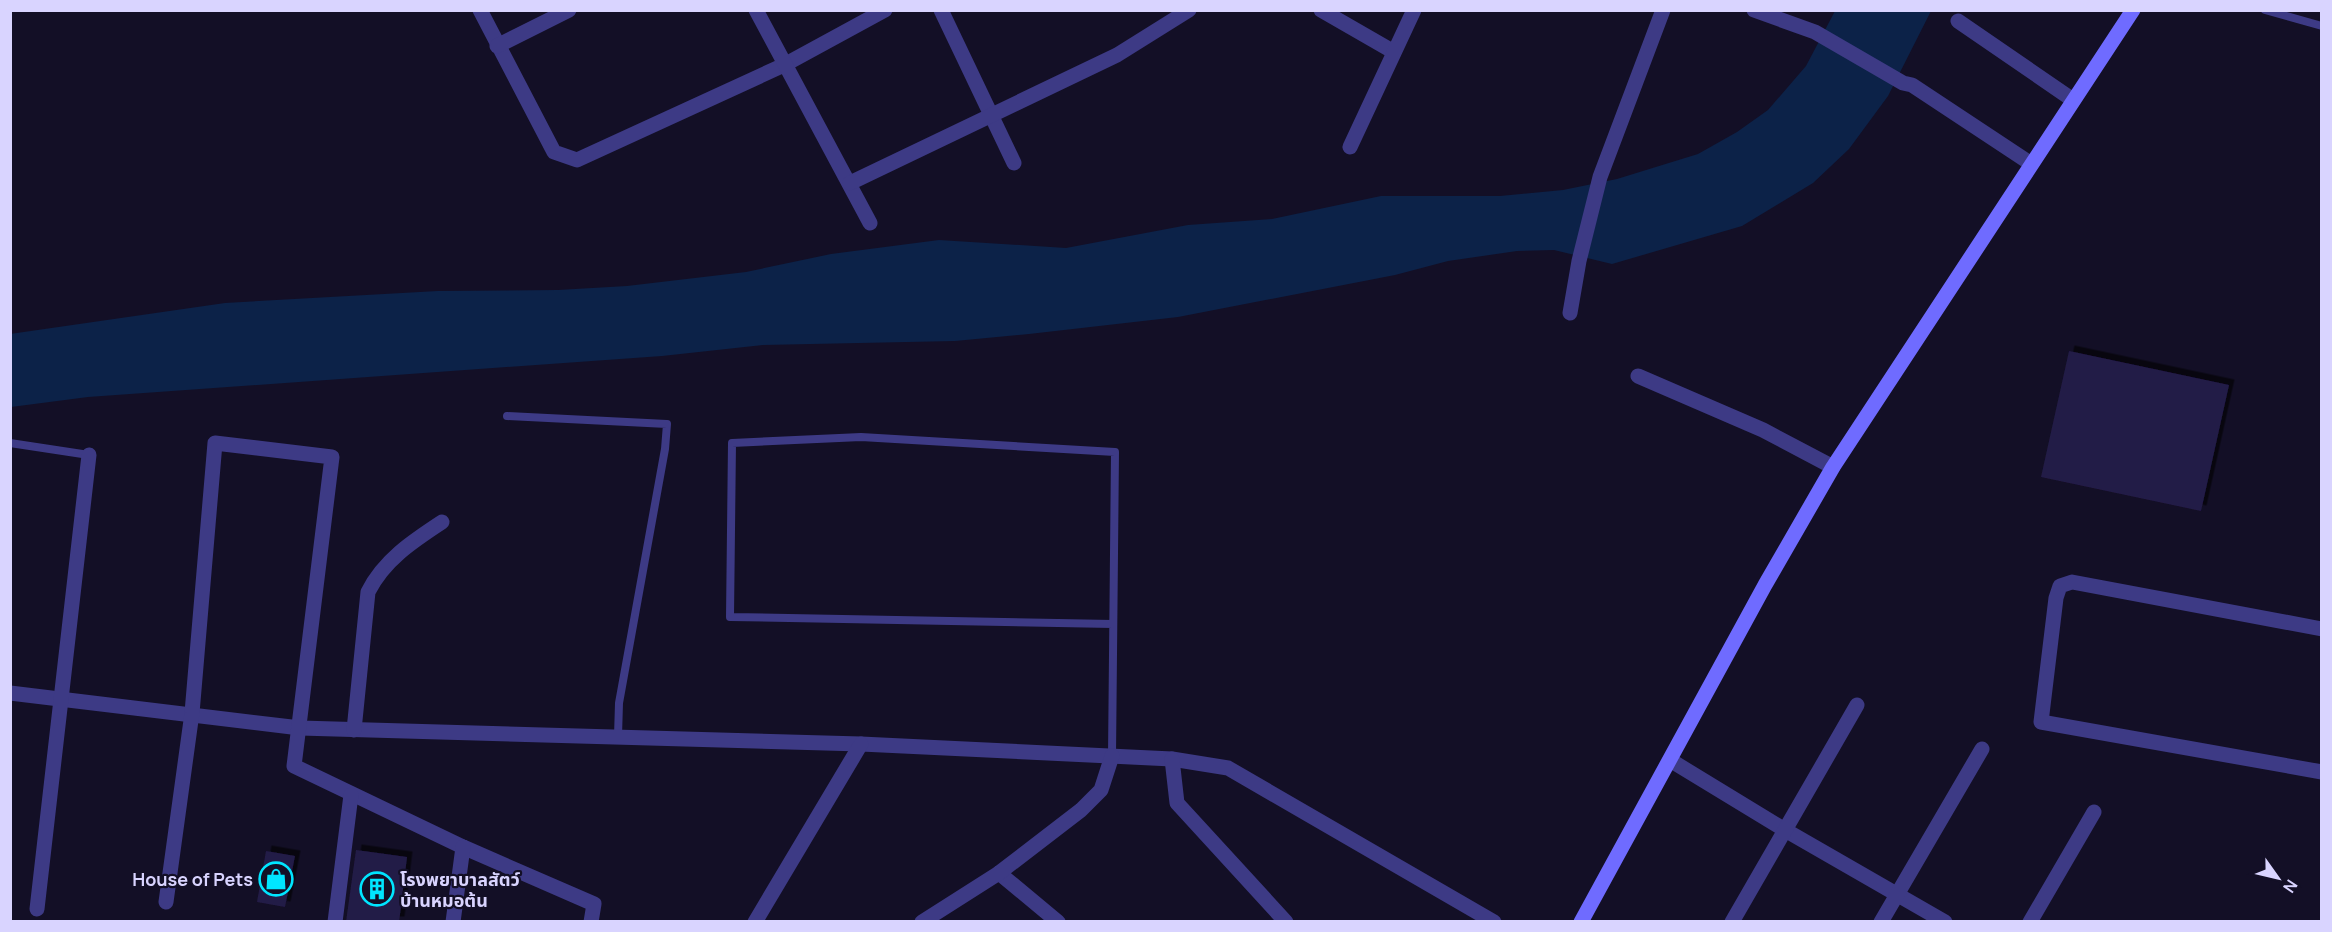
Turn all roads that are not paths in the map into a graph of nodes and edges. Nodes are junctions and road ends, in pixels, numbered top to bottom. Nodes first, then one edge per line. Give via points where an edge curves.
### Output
1 (480, 10) edge
2 (569, 10) edge
3 (756, 10) edge
4 (885, 10) edge
5 (941, 10) edge
6 (1189, 10) edge
7 (1321, 10) edge
8 (1414, 10) edge
9 (1663, 10) edge
10 (1754, 10) edge
11 (2133, 10) edge
12 (2265, 10) edge
13 (1958, 21) dead end
14 (2322, 26) edge
15 (497, 46) junction
16 (1394, 52) junction
17 (784, 65) junction
18 (2073, 100) junction
19 (992, 115) junction
20 (1350, 147) dead end
21 (1014, 163) dead end
22 (2030, 163) junction
23 (850, 183) junction
24 (870, 223) dead end
25 (1570, 313) dead end
26 (1638, 376) dead end
27 (507, 416) dead end
28 (10, 443) edge
29 (89, 455) joint
30 (1833, 467) junction
31 (442, 522) dead end
32 (1113, 624) junction
33 (2322, 629) edge
34 (10, 693) edge
35 (62, 699) junction
36 (1857, 705) dead end
37 (192, 714) junction
38 (300, 728) junction
39 (354, 730) junction
40 (618, 736) junction
41 (861, 744) junction
42 (1982, 749) dead end
43 (1112, 756) junction
44 (1172, 759) junction
45 (1670, 760) junction
46 (2322, 772) edge
47 (351, 795) junction
48 (2094, 812) dead end
49 (1785, 830) junction
50 (463, 848) junction
51 (999, 873) junction
52 (1897, 894) junction
53 (166, 902) dead end
54 (37, 909) dead end
55 (934, 919) edge
56 (335, 921) edge
57 (453, 921) edge
58 (591, 921) edge
59 (755, 921) edge
60 (1058, 921) edge
61 (1286, 921) edge
62 (1494, 921) edge
63 (1581, 921) edge
64 (1732, 921) edge
65 (1881, 921) edge
66 (1945, 921) edge
67 (2030, 921) edge

1 - 15 street
2 - 15 street
3 - 17 street
4 - 17 street
5 - 19 street
6 - 19 street via 1136,45
7 - 16 street
8 - 16 street
9 - 25 street via 1600,177
10 - 22 street via 1815,32 1912,85
11 - 18 street
12 - 14 lane
13 - 18 street
15 - 17 street via 554,152 578,160
16 - 20 street
17 - 23 street
18 - 22 street
19 - 21 street
19 - 23 street
22 - 30 street
23 - 24 street
26 - 30 street via 1763,430
27 - 40 lane via 667,424 619,703
28 - 29 lane
29 - 35 street
30 - 45 street
31 - 39 street via 395,556 368,592
32 - 32 lane via 730,617 732,443 861,437 1115,452
32 - 43 lane
33 - 46 street via 2072,582 2060,586 2056,598 2041,722
34 - 35 street
35 - 37 street
35 - 54 street
36 - 49 street
37 - 38 street
37 - 38 street via 215,442 332,457
37 - 53 street
38 - 39 street
38 - 47 street via 294,766
39 - 40 street
40 - 41 street
41 - 43 street
41 - 59 street
42 - 52 street
43 - 44 street
43 - 51 street via 1101,790
44 - 61 street via 1177,803
44 - 62 street via 1228,768
45 - 49 street
45 - 63 street
47 - 50 street
47 - 56 street
48 - 67 street
49 - 52 street
49 - 64 street
50 - 57 street
50 - 58 street via 594,904
51 - 55 street
51 - 60 street
52 - 65 street
52 - 66 street

